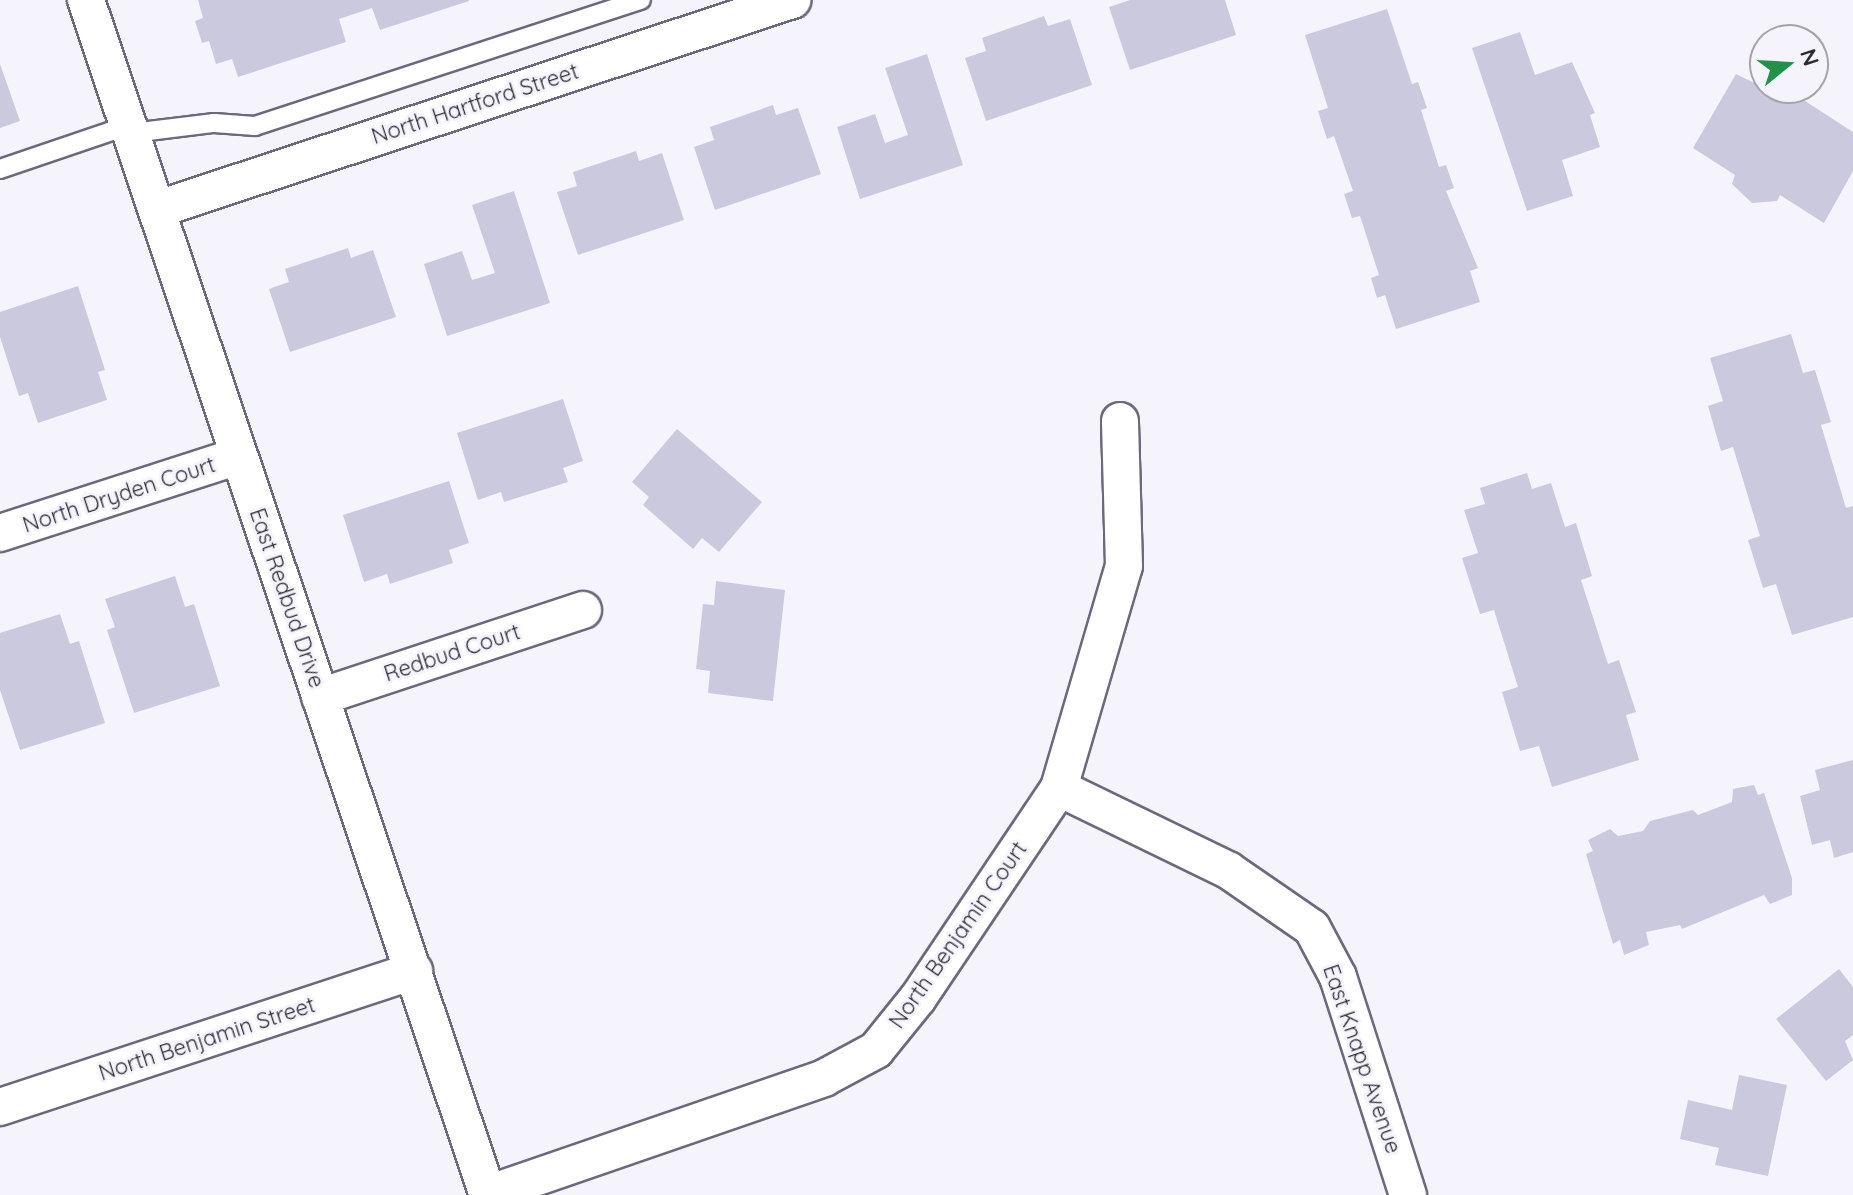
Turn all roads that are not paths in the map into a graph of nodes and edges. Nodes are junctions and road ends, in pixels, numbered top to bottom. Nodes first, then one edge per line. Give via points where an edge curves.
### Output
1 (86, 0) edge
2 (641, 0) edge
3 (792, 0) edge
4 (131, 129) junction
5 (0, 169) edge
6 (158, 209) junction
7 (1120, 421) dead end
8 (239, 456) junction
9 (0, 533) edge
10 (583, 610) dead end
11 (320, 697) junction
12 (1059, 788) junction
13 (414, 971) junction
14 (0, 1107) edge
15 (488, 1195) edge
16 (1408, 1195) edge

1 - 4 street, East Redbud Drive
2 - 4 lane via 255,126
3 - 6 street, North Hartford Street
4 - 5 lane
4 - 6 street, East Redbud Drive
6 - 8 street, East Redbud Drive
7 - 12 street, North Benjamin Court via 1124,566
8 - 9 street, North Dryden Court
8 - 11 street, East Redbud Drive
10 - 11 street, Redbud Court
11 - 13 street, East Redbud Drive
12 - 15 street, North Benjamin Court via 918,998 876,1050 824,1078 742,1109
12 - 16 street, East Knapp Avenue via 1228,870 1312,928 1338,977
13 - 14 street, North Benjamin Street
13 - 15 street, East Redbud Drive

